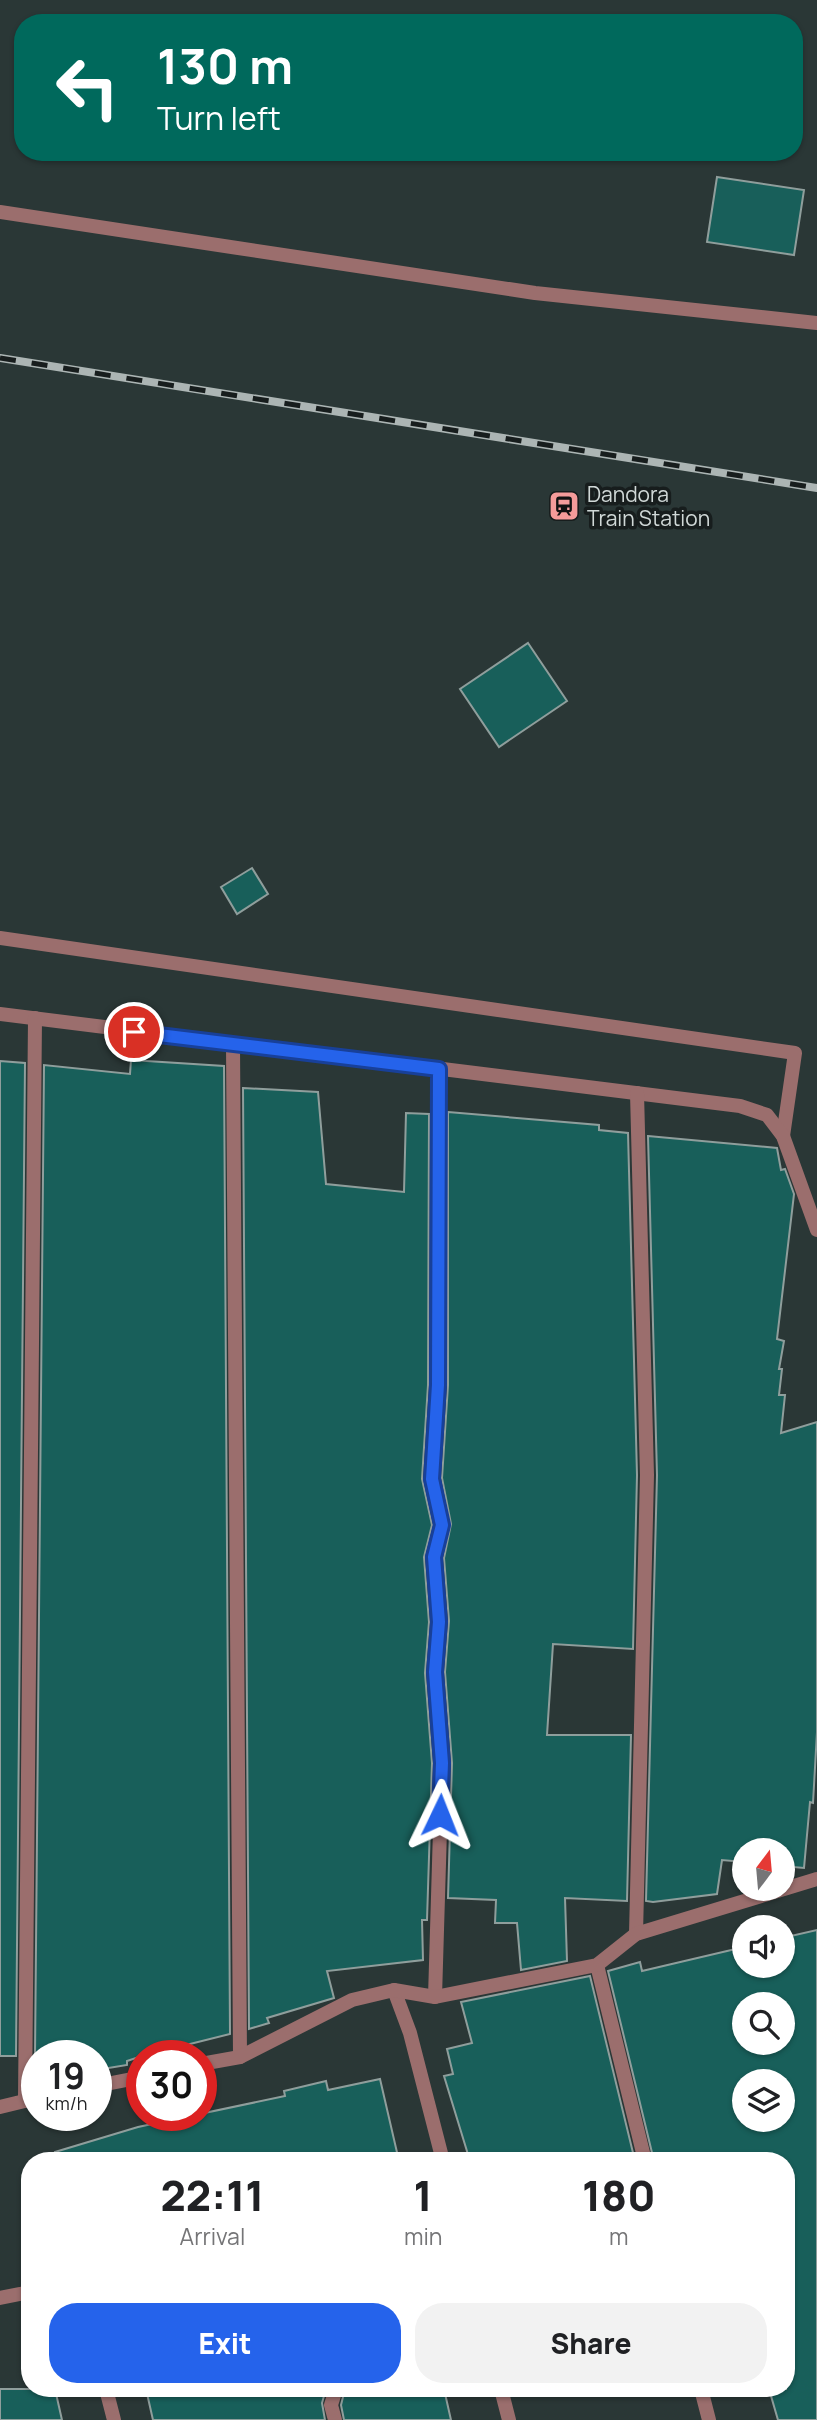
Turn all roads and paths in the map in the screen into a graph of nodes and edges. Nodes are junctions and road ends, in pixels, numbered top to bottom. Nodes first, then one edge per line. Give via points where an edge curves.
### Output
1 (0, 212) edge
2 (817, 323) edge
3 (0, 938) edge
4 (0, 1014) edge
5 (35, 1018) junction
6 (233, 1045) junction
7 (439, 1069) junction
8 (637, 1093) junction
9 (783, 1136) junction
10 (817, 1230) edge
11 (817, 1879) edge
12 (636, 1934) junction
13 (597, 1965) junction
14 (394, 1990) junction
15 (435, 1997) junction
16 (31, 2040) edge
17 (240, 2057) junction
18 (217, 2061) edge
19 (21, 2102) edge
20 (0, 2107) edge
21 (441, 2152) edge
22 (643, 2152) edge
23 (21, 2294) edge
24 (0, 2298) edge
25 (108, 2397) edge
26 (334, 2397) edge
27 (503, 2397) edge
28 (703, 2397) edge
29 (114, 2420) edge
30 (335, 2420) edge
31 (509, 2420) edge
32 (709, 2420) edge

1 - 2 street via 535,293
3 - 9 street via 795,1053
4 - 5 street
5 - 6 street
5 - 16 street
6 - 7 street
6 - 17 street
7 - 8 street
7 - 15 street via 438,1385 432,1479 442,1525 434,1557 442,1763
8 - 9 street via 740,1106 767,1115
8 - 12 street via 647,1475
9 - 10 street
11 - 12 street
12 - 13 street
13 - 15 street
13 - 22 street
14 - 15 street
14 - 17 street via 352,2000
14 - 21 street
17 - 18 street
19 - 20 street
23 - 24 street
25 - 29 street
26 - 30 street
27 - 31 street
28 - 32 street

